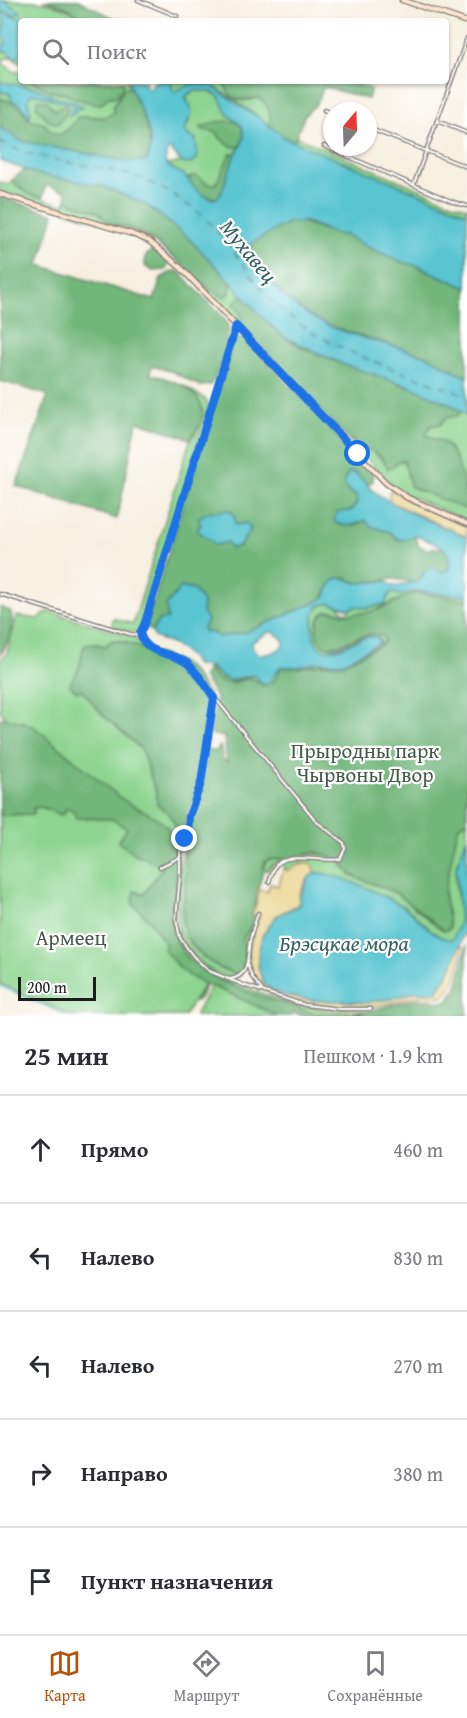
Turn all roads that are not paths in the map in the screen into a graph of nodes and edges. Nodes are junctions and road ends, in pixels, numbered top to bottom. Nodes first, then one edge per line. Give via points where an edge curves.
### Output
1 (138, 0) edge
2 (402, 0) edge
3 (177, 16) dead end
4 (467, 22) edge
5 (467, 39) edge
6 (437, 121) junction
7 (377, 132) edge
8 (467, 133) edge
9 (426, 152) junction
10 (348, 156) edge
11 (467, 167) edge
12 (414, 184) junction
13 (0, 194) edge
14 (467, 206) edge
15 (236, 326) junction
16 (467, 524) edge
17 (0, 594) edge
18 (140, 633) junction
19 (214, 698) junction
20 (180, 857) junction
21 (160, 867) dead end
22 (269, 882) dead end
23 (258, 913) dead end
24 (247, 964) junction
25 (228, 980) junction
26 (264, 992) junction
27 (371, 1009) dead end

1 - 3 street
2 - 4 street
5 - 6 street
6 - 8 street
6 - 9 street
7 - 9 street
9 - 11 street
9 - 12 street
10 - 12 street
12 - 14 street
13 - 15 street via 149,241 181,268
15 - 16 street via 386,483 408,498
15 - 18 street
17 - 18 street via 130,634
18 - 19 street via 152,650 189,665
19 - 20 street via 201,783
19 - 22 street via 317,822 344,843 339,860 281,861
20 - 21 street
20 - 25 street via 177,931 201,964
23 - 24 street
24 - 25 street via 241,976
24 - 26 street via 255,983
25 - 26 street
26 - 27 street via 316,1007

